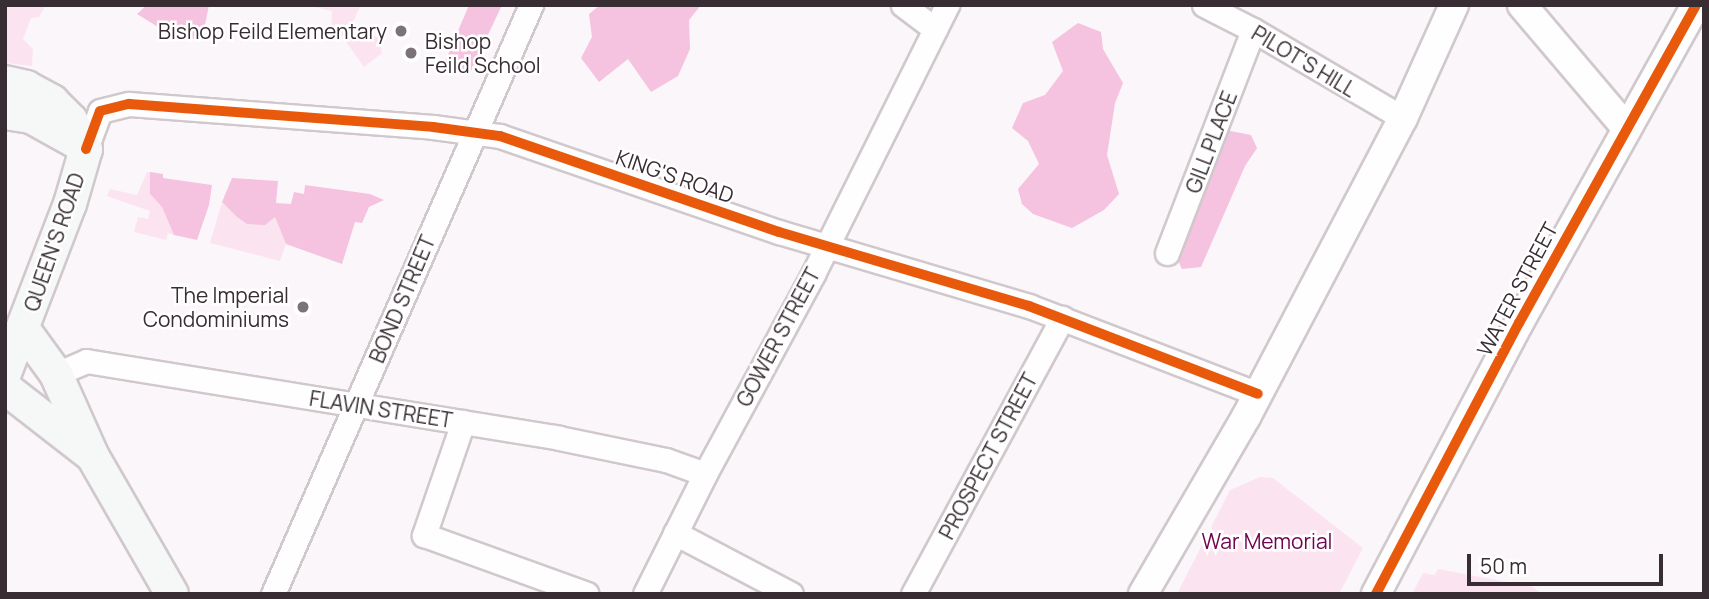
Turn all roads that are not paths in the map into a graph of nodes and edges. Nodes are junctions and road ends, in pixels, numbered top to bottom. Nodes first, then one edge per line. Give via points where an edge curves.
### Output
1 (531, 5) edge
2 (903, 5) edge
3 (947, 5) edge
4 (1454, 5) edge
5 (1522, 5) edge
6 (1696, 5) edge
7 (1215, 8) edge
8 (935, 29) junction
9 (1253, 30) junction
10 (5, 82) edge
11 (5, 113) edge
12 (1403, 118) junction
13 (1627, 129) junction
14 (473, 132) junction
15 (86, 149) junction
16 (827, 245) junction
17 (1167, 253) dead end
18 (1062, 318) junction
19 (24, 330) junction
20 (5, 373) edge
21 (56, 374) junction
22 (5, 388) edge
23 (1258, 394) junction
24 (356, 406) junction
25 (463, 422) junction
26 (92, 455) junction
27 (705, 474) junction
28 (675, 533) junction
29 (172, 594) edge
30 (273, 594) edge
31 (587, 594) edge
32 (645, 594) edge
33 (792, 594) edge
34 (914, 594) edge
35 (1143, 594) edge
36 (1376, 594) edge

1 - 14 street, BOND STREET
2 - 8 street
3 - 8 street, GOWER STREET
4 - 12 street
5 - 13 street
6 - 13 street, WATER STREET
7 - 9 street, PILOT'S HILL
8 - 16 street, GOWER STREET
9 - 12 street, PILOT'S HILL
9 - 17 street, GILL PLACE
10 - 15 main road via 52,101 71,120
11 - 15 main road via 31,117
12 - 23 street
13 - 36 street, WATER STREET
14 - 15 street, KING'S ROAD via 129,104 100,111
14 - 16 street, KING'S ROAD via 500,136
14 - 24 street, BOND STREET
15 - 19 main road, QUEEN'S ROAD
16 - 18 street, KING'S ROAD
16 - 27 street, GOWER STREET
18 - 23 street, KING'S ROAD
18 - 34 street, PROSPECT STREET
19 - 20 main road, QUEEN'S ROAD
19 - 21 main road
21 - 24 street, FLAVIN STREET via 86,361
21 - 26 main road
22 - 26 main road
23 - 35 street
24 - 25 street, FLAVIN STREET
24 - 30 street, BOND STREET
25 - 27 street, FLAVIN STREET via 666,460
25 - 31 street via 424,535
26 - 29 main road
27 - 28 street, GOWER STREET
28 - 32 street, GOWER STREET
28 - 33 street

